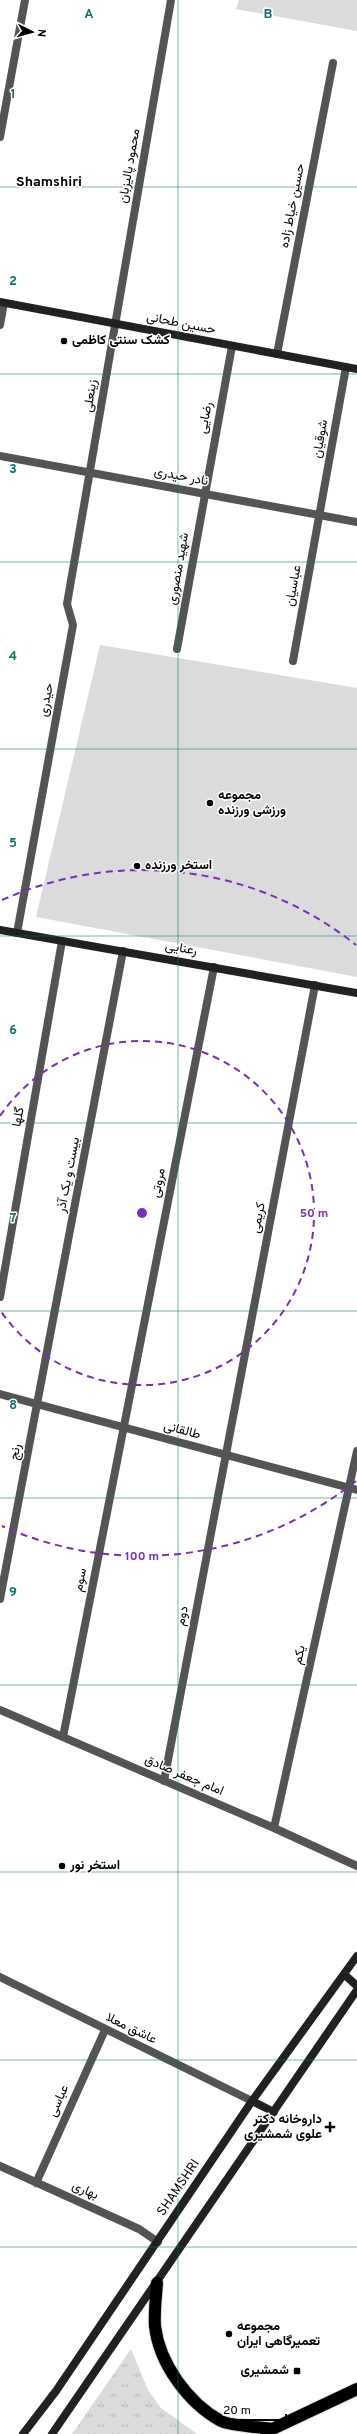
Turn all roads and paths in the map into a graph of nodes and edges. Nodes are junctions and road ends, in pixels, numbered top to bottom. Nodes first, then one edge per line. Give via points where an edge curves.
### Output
1 (26, 0) edge
2 (171, 0) edge
3 (333, 63) dead end
4 (0, 137) edge
5 (2, 302) edge
6 (115, 324) junction
7 (0, 325) edge
8 (232, 346) junction
9 (277, 354) junction
10 (346, 367) junction
11 (357, 369) edge
12 (0, 456) edge
13 (91, 473) junction
14 (204, 494) junction
15 (319, 515) junction
16 (357, 522) edge
17 (177, 649) dead end
18 (293, 661) dead end
19 (0, 930) edge
20 (17, 933) junction
21 (62, 941) junction
22 (124, 951) junction
23 (214, 967) junction
24 (315, 985) junction
25 (357, 993) edge
26 (0, 1297) edge
27 (0, 1394) edge
28 (37, 1404) junction
29 (124, 1427) junction
30 (357, 1451) edge
31 (226, 1455) junction
32 (353, 1489) edge
33 (0, 1599) edge
34 (0, 1710) edge
35 (63, 1738) junction
36 (164, 1781) junction
37 (274, 1828) junction
38 (357, 1866) edge
39 (357, 1956) edge
40 (345, 1975) junction
41 (0, 1977) edge
42 (357, 1986) edge
43 (357, 1990) edge
44 (105, 2030) junction
45 (252, 2101) junction
46 (274, 2112) junction
47 (0, 2166) edge
48 (36, 2183) junction
49 (158, 2242) junction
50 (156, 2283) junction
51 (357, 2389) edge
52 (266, 2431) edge
53 (23, 2434) edge
54 (52, 2434) edge

1 - 4 street
2 - 6 street, محمود پالیزبان
3 - 9 street, حسین خیاط زاده
5 - 6 main road, حسین طحانی
5 - 7 street
6 - 8 main road, حسین طحانی
6 - 13 street, زینعلی
8 - 9 main road, حسین طحانی
8 - 14 street, رضایی
9 - 10 main road, حسین طحانی
10 - 11 main road, حسین طحانی
10 - 15 street, شوقیان
12 - 13 street, نادر حیدری
13 - 14 street, نادر حیدری
13 - 20 street, حیدری via 67,604 73,625
14 - 15 street, نادر حیدری
14 - 17 street, شهید منصوری
15 - 16 street, نادر حیدری
15 - 18 street, عباسیان
19 - 20 main road, رعنایی
20 - 21 main road, رعنایی
21 - 22 main road, رعنایی
21 - 26 street, گلها
22 - 23 main road, رعنایی
22 - 28 street, بیست و یک آذر
23 - 24 main road, رعنایی
23 - 29 street, مروتی
24 - 25 main road, رعنایی
24 - 31 street, کریمی
27 - 28 street, طالقانی
28 - 29 street, طالقانی
28 - 33 street, رنج
29 - 31 street, طالقانی
29 - 35 street, سوم
30 - 32 street, یکم
31 - 32 street, طالقانی
31 - 36 street, دوم
32 - 37 street, یکم
34 - 35 street, امام جعفر صادق
35 - 36 street, امام جعفر صادق
36 - 37 street, امام جعفر صادق
37 - 38 street, امام جعفر صادق
39 - 40 main road, SHAMSHRI
40 - 42 main road
40 - 45 main road, SHAMSHRI
41 - 44 street, عاشق معلا
43 - 46 main road
44 - 45 street, عاشق معلا
44 - 48 street, عباسی
45 - 46 main road
45 - 49 main road, SHAMSHRI
46 - 50 main road
47 - 48 street, بهاری
48 - 49 street, بهاری via 138,2229
49 - 53 main road, SHAMSHRI via 56,2391
50 - 52 highway via 155,2326 166,2360 183,2388 202,2407 222,2421
50 - 54 main road
51 - 52 highway

